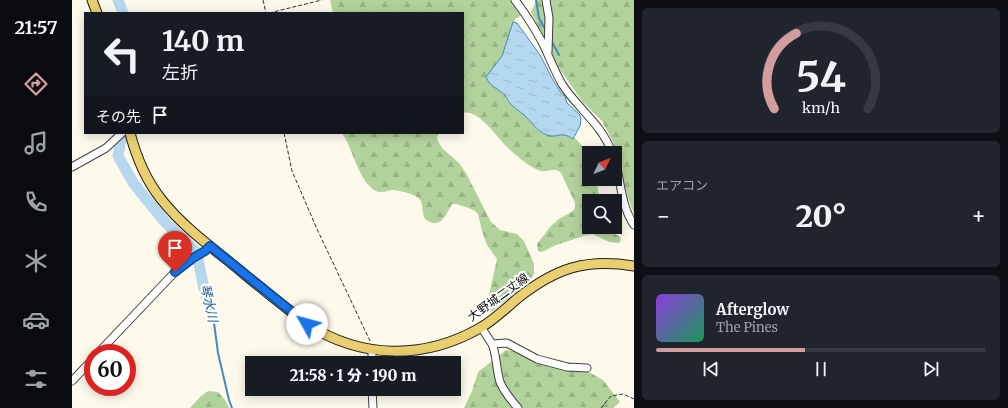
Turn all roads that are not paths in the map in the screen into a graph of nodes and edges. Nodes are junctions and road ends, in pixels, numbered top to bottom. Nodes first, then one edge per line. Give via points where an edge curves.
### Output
1 (92, 0) edge
2 (515, 0) edge
3 (546, 0) edge
4 (97, 12) edge
5 (548, 56) junction
6 (121, 134) edge
7 (131, 136) edge
8 (609, 146) edge
9 (72, 167) edge
10 (621, 186) edge
11 (634, 225) edge
12 (210, 246) junction
13 (634, 266) edge
14 (481, 327) junction
15 (107, 344) edge
16 (492, 344) junction
17 (372, 350) junction
18 (372, 356) edge
19 (84, 368) edge
20 (587, 368) dead end
21 (72, 381) edge
22 (372, 396) edge
23 (372, 408) edge
24 (518, 408) edge

1 - 4 main road
2 - 5 street via 532,24
3 - 5 street via 549,18
5 - 8 street via 562,84 594,122
6 - 9 street via 106,148
7 - 12 main road, 大野城二丈線 via 143,169 161,199
10 - 11 street via 628,215
12 - 15 street via 175,272
12 - 17 main road, 大野城二丈線 via 294,315 319,332
13 - 14 main road, 大野城二丈線 via 610,262 570,267 529,289
14 - 16 street
14 - 17 main road, 大野城二丈線 via 442,345 421,350
16 - 20 street via 507,343 537,359 566,367
16 - 24 street via 500,380
17 - 18 street
19 - 21 street
22 - 23 street

